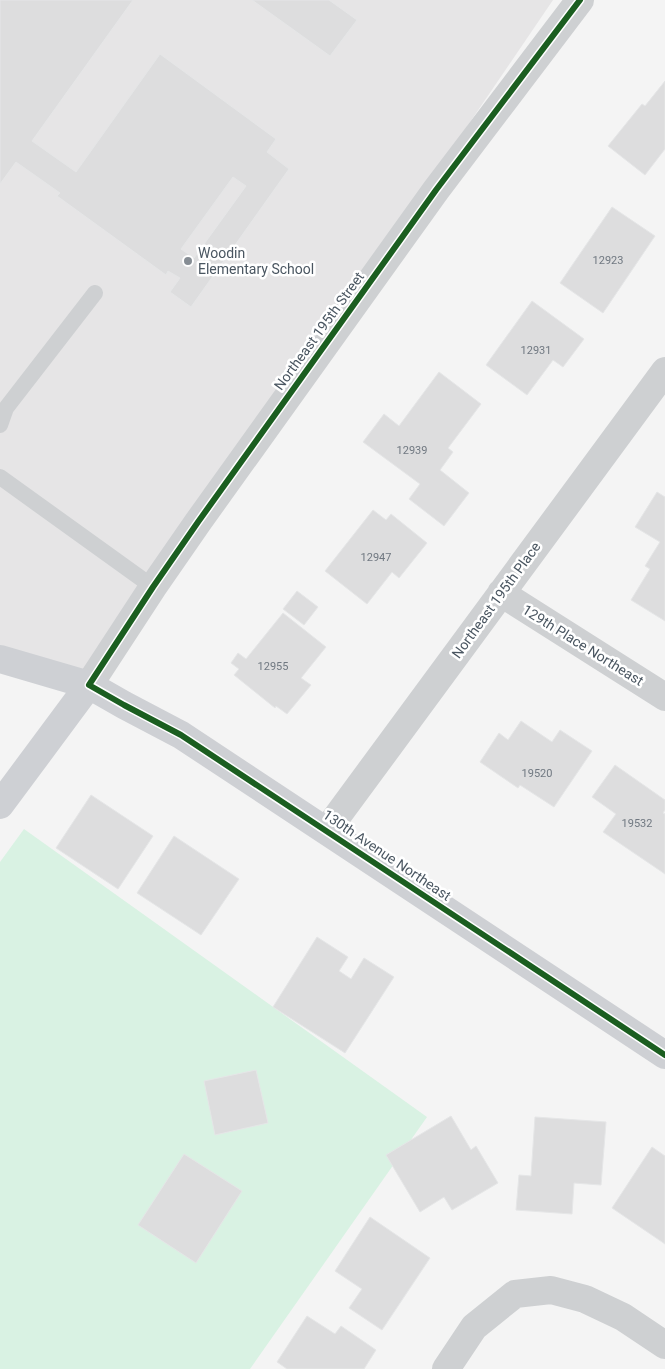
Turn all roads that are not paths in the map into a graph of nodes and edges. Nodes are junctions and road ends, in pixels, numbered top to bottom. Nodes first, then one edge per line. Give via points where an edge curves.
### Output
1 (580, 0) edge
2 (95, 293) dead end
3 (665, 370) edge
4 (3, 408) edge
5 (0, 425) edge
6 (0, 477) edge
7 (153, 588) junction
8 (501, 593) junction
9 (0, 659) edge
10 (89, 685) junction
11 (665, 697) edge
12 (0, 805) edge
13 (327, 830) junction
14 (665, 1055) edge
15 (665, 1345) edge
16 (446, 1369) edge

1 - 7 street, Northeast 195th Street via 436,190
2 - 4 lane
3 - 8 street, Northeast 195th Place
4 - 5 lane
6 - 7 lane
7 - 10 street, Northeast 195th Street
8 - 11 street, 129th Place Northeast
8 - 13 street, Northeast 195th Place
9 - 10 street, 130th Avenue Northeast
10 - 12 street, Northeast 195th Street
10 - 13 street, 130th Avenue Northeast via 181,735
13 - 14 street, 130th Avenue Northeast
15 - 16 street via 623,1317 585,1298 551,1290 515,1294 474,1327

